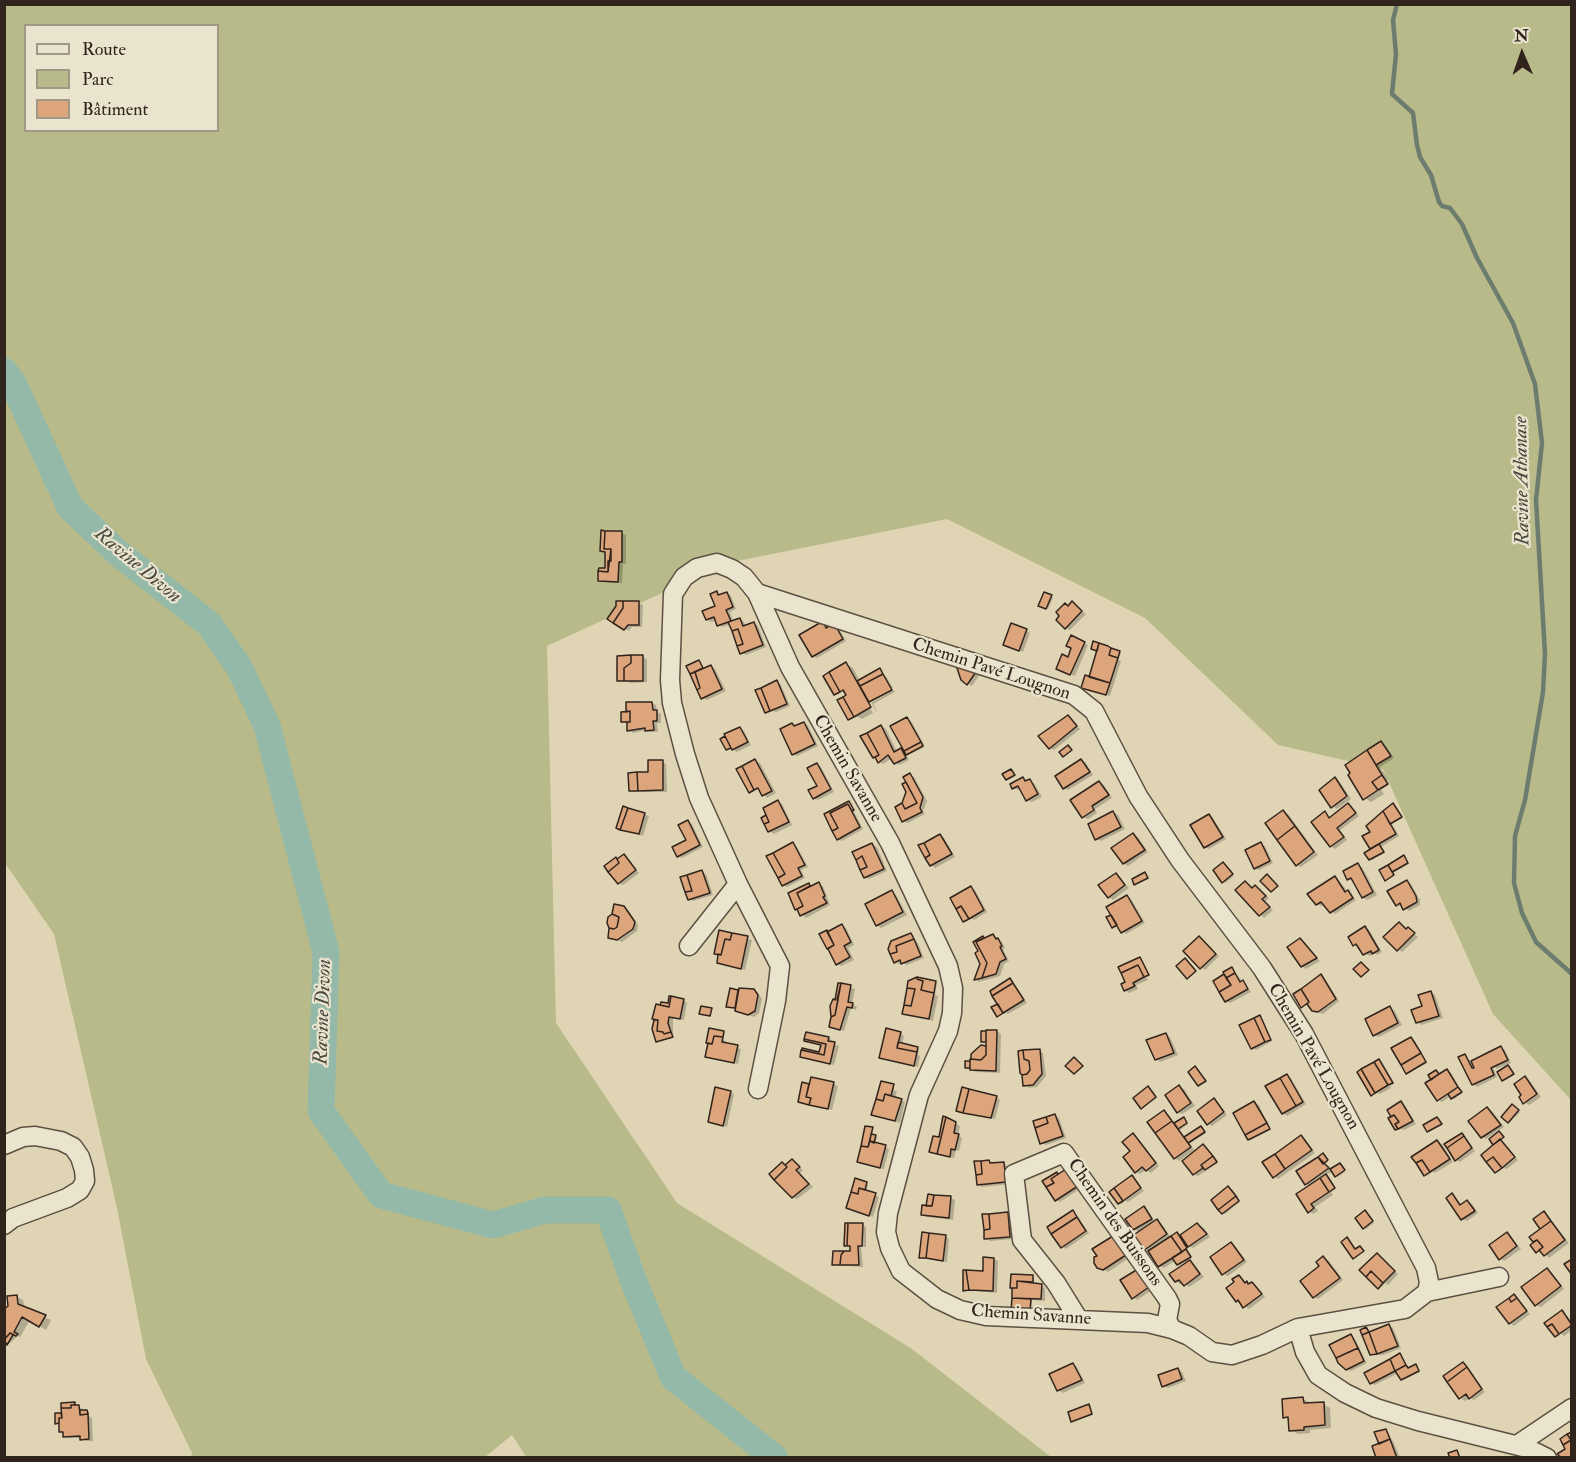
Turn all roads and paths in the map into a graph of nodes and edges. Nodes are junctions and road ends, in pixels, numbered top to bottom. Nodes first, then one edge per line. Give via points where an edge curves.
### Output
1 (757, 593) junction
2 (738, 884) junction
3 (689, 946) dead end
4 (758, 1089) dead end
5 (4, 1145) edge
6 (4, 1225) edge
7 (1499, 1277) dead end
8 (1427, 1292) junction
9 (1079, 1320) junction
10 (1298, 1328) junction
11 (1172, 1329) junction
12 (1572, 1408) edge
13 (1517, 1445) junction
14 (1547, 1458) edge

1 - 2 street, Chemin Savanne via 744,577 717,563 697,568 684,577 673,594 672,703 699,798
1 - 8 street, Chemin Pavé Lougnon via 1074,695 1094,711 1138,796 1180,860 1262,968 1304,1034 1420,1253 1429,1282
1 - 9 street, Chemin Savanne via 790,667 890,843 948,966 953,988 948,1031 919,1095 888,1213 886,1232 890,1248 901,1271 937,1299 960,1310 986,1316
2 - 3 street
2 - 4 street, Chemin Savanne via 780,966
5 - 6 street via 35,1136 61,1141 74,1147 85,1181 80,1190 67,1198
7 - 8 street
8 - 10 street via 1405,1309
9 - 11 street, Chemin Savanne via 1148,1323
9 - 11 street, Chemin des Buissons via 1022,1240 1014,1174 1064,1153 1167,1298 1167,1320
10 - 11 street, Chemin Savanne via 1232,1355 1212,1352
10 - 13 street via 1318,1375 1345,1393 1418,1421
12 - 13 street
13 - 14 street

